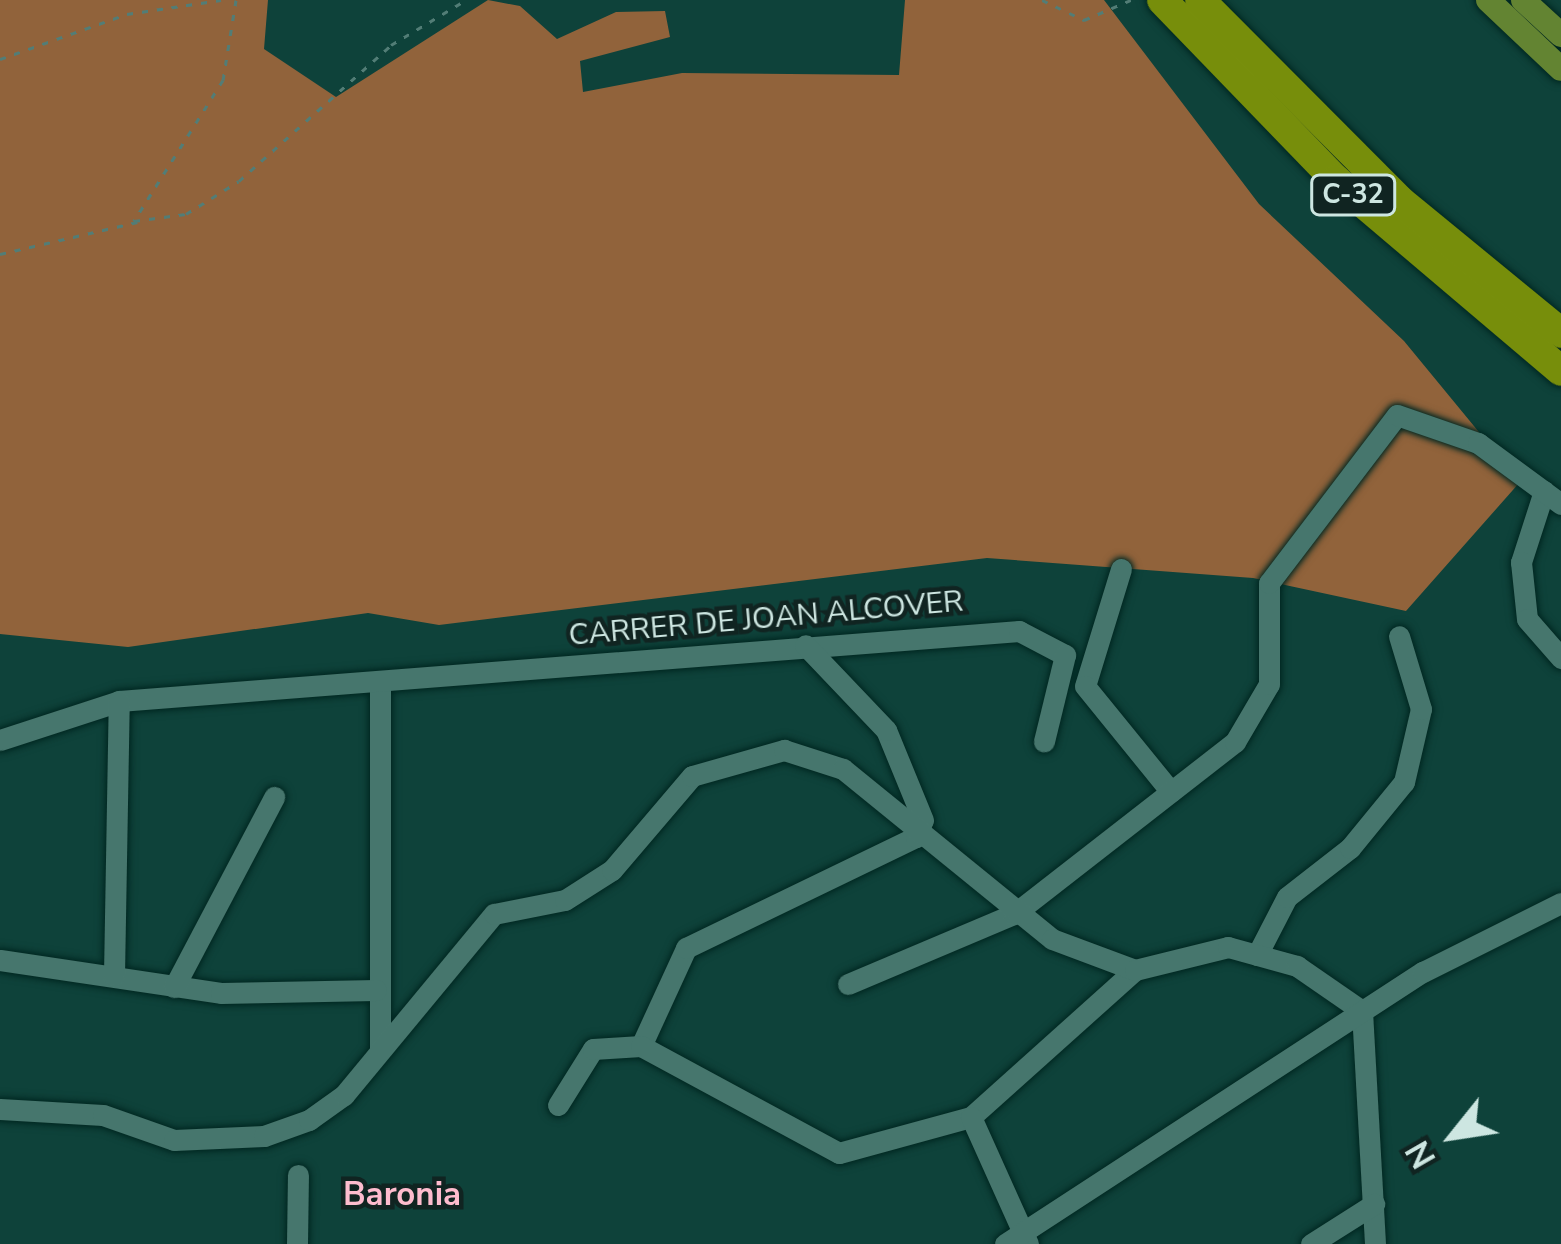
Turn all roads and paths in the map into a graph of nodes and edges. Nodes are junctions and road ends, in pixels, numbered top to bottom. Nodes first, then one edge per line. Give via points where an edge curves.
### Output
1 (221, 0) edge
2 (236, 0) edge
3 (466, 0) edge
4 (1042, 0) edge
5 (1131, 0) edge
6 (1162, 0) edge
7 (1200, 0) edge
8 (1488, 0) edge
9 (1505, 0) edge
10 (1523, 0) edge
11 (1561, 35) edge
12 (0, 59) edge
13 (1561, 59) edge
14 (1561, 69) edge
15 (150, 219) junction
16 (0, 254) edge
17 (1561, 333) edge
18 (1561, 371) edge
19 (1553, 498) edge
20 (1121, 569) dead end
21 (1399, 636) dead end
22 (802, 644) junction
23 (1561, 658) edge
24 (380, 684) junction
25 (118, 701) junction
26 (0, 740) edge
27 (1045, 741) dead end
28 (1171, 792) junction
29 (274, 797) dead end
30 (916, 837) junction
31 (1561, 903) edge
32 (1014, 914) junction
33 (1257, 955) junction
34 (0, 960) edge
35 (1135, 970) junction
36 (114, 975) junction
37 (848, 984) dead end
38 (174, 987) junction
39 (376, 990) junction
40 (1362, 1011) junction
41 (640, 1046) junction
42 (380, 1048) junction
43 (559, 1105) dead end
44 (0, 1109) edge
45 (971, 1117) junction
46 (298, 1175) dead end
47 (1373, 1204) junction
48 (1020, 1241) edge
49 (297, 1244) edge
50 (1311, 1244) edge
51 (1375, 1244) edge

1 - 12 path via 127,14
2 - 15 path via 235,50 147,187 134,221
3 - 15 path via 392,45 239,181 186,214
4 - 5 path via 1065,17 1097,18
6 - 18 highway, C-32 via 1336,180
7 - 17 highway, C-32 via 1399,199
8 - 14 main road
9 - 13 main road
10 - 11 main road
15 - 16 path
19 - 23 street via 1521,562 1527,619
19 - 28 street via 1441,424 1397,416 1269,583 1269,684 1256,715
20 - 28 street via 1085,686
21 - 33 street via 1421,709 1405,782 1350,848 1287,897
22 - 24 street, CARRER DE JOAN ALCOVER
22 - 27 street, CARRER DE JOAN ALCOVER via 1019,631 1065,655
22 - 30 street via 824,654 886,730 922,820
24 - 25 street, CARRER DE JOAN ALCOVER
24 - 39 street
25 - 26 street, CARRER DE JOAN ALCOVER
25 - 36 street
28 - 32 street
29 - 38 street
30 - 32 street
30 - 41 street via 686,948
30 - 42 street via 810,750 721,762 692,776 612,870 565,900 494,914
31 - 40 street
32 - 35 street
32 - 37 street
33 - 35 street via 1228,947
33 - 40 street via 1334,985
34 - 36 street
35 - 45 street
36 - 38 street
38 - 39 street
39 - 42 street
40 - 47 street
40 - 48 street
41 - 43 street via 593,1049
41 - 45 street via 839,1153
42 - 44 street via 344,1095 265,1136 174,1140 103,1114
45 - 48 street
46 - 49 street
47 - 50 street
47 - 51 street

